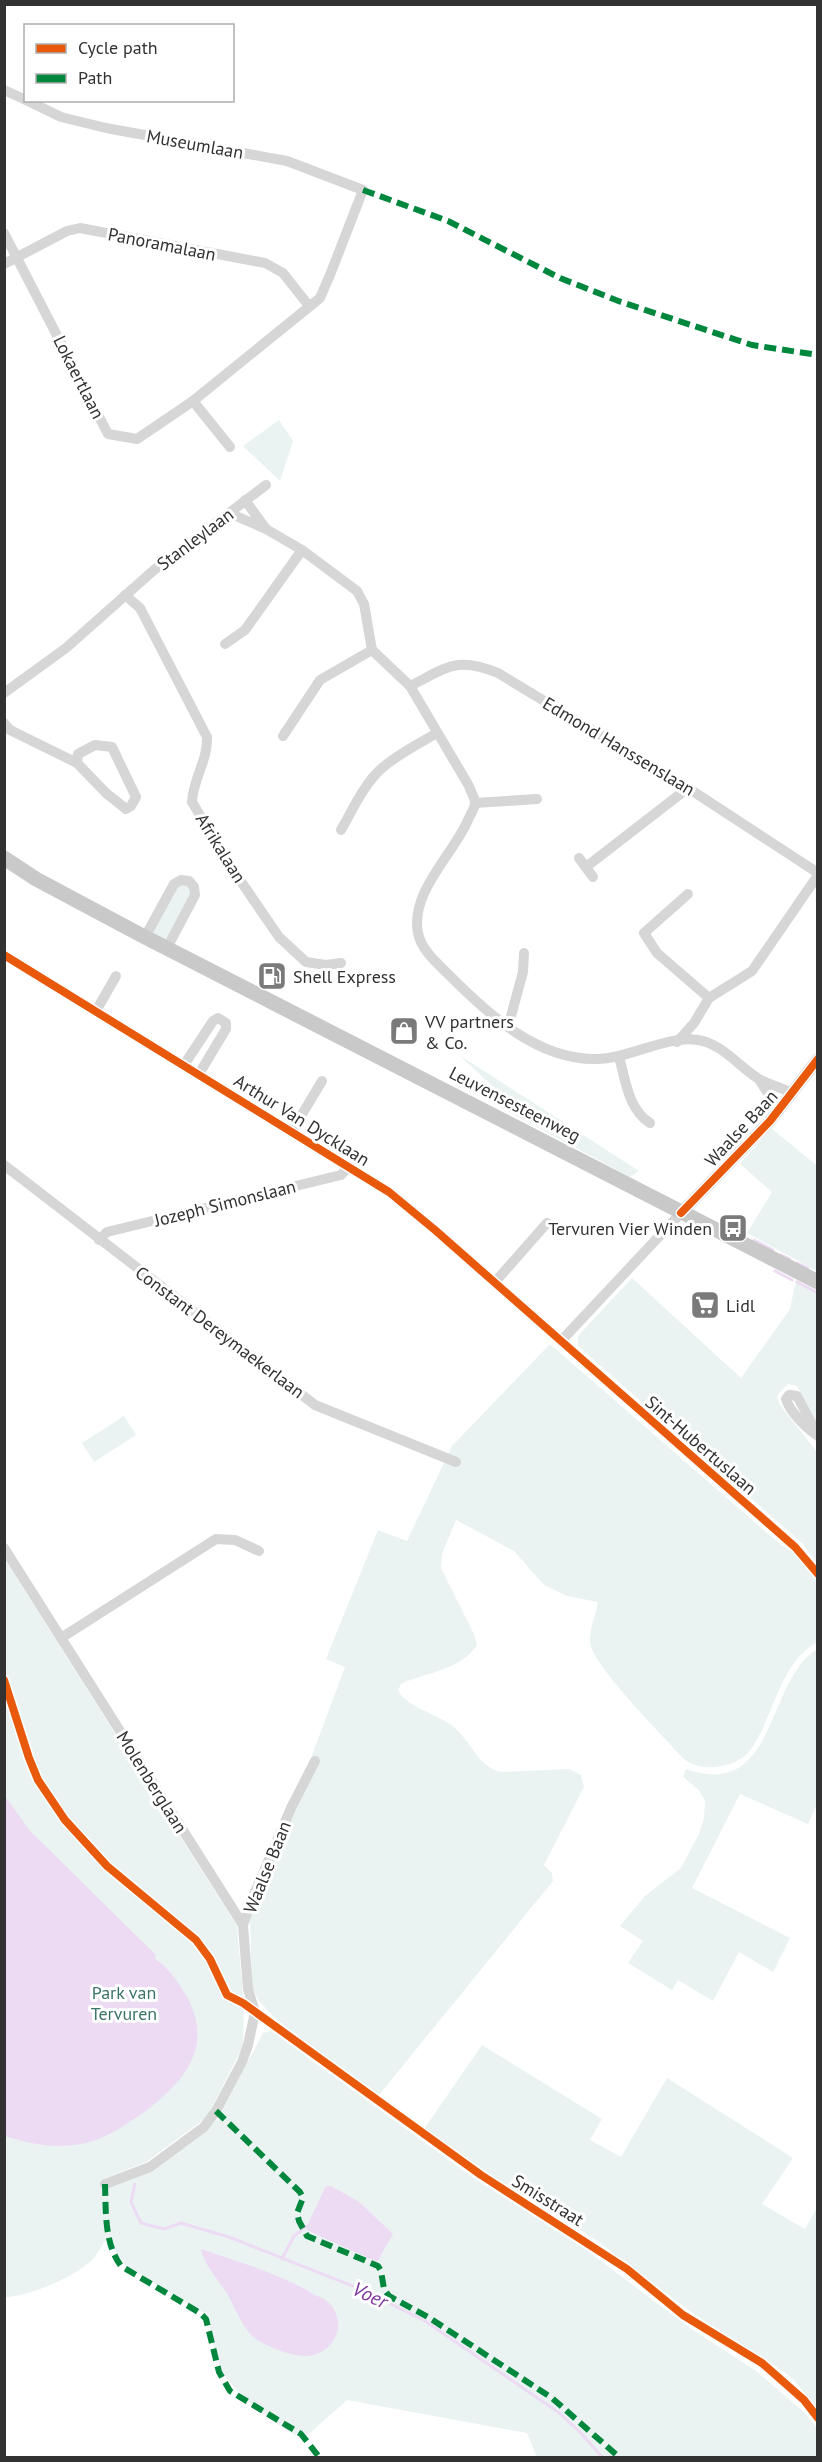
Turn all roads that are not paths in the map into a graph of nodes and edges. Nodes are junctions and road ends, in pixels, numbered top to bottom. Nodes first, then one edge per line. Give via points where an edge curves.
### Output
1 (4, 90) edge
2 (24, 99) edge
3 (30, 102) edge
4 (363, 190) joint
5 (4, 233) edge
6 (18, 258) junction
7 (4, 264) edge
8 (309, 306) junction
9 (193, 400) junction
10 (230, 447) dead end
11 (266, 485) dead end
12 (245, 500) junction
13 (229, 513) junction
14 (266, 529) junction
15 (302, 550) junction
16 (125, 595) junction
17 (225, 644) dead end
18 (372, 650) junction
19 (410, 686) junction
20 (4, 693) edge
21 (6, 728) edge
22 (437, 733) junction
23 (283, 736) dead end
24 (76, 763) junction
25 (688, 788) junction
26 (537, 799) dead end
27 (475, 803) junction
28 (341, 830) dead end
29 (4, 858) edge
30 (818, 874) edge
31 (593, 877) dead end
32 (688, 894) dead end
33 (145, 937) junction
34 (167, 948) junction
35 (524, 952) dead end
36 (4, 955) edge
37 (341, 963) dead end
38 (116, 976) dead end
39 (709, 998) junction
40 (96, 1011) junction
41 (694, 1023) junction
42 (508, 1027) junction
43 (699, 1040) junction
44 (677, 1042) junction
45 (619, 1057) junction
46 (818, 1059) edge
47 (184, 1065) junction
48 (199, 1074) junction
49 (759, 1079) junction
50 (322, 1081) dead end
51 (793, 1093) junction
52 (778, 1111) junction
53 (650, 1123) dead end
54 (292, 1131) junction
55 (4, 1165) edge
56 (349, 1166) junction
57 (681, 1213) junction
58 (547, 1223) dead end
59 (99, 1240) junction
60 (495, 1282) junction
61 (818, 1282) edge
62 (561, 1341) junction
63 (456, 1462) dead end
64 (4, 1548) edge
65 (259, 1551) dead end
66 (818, 1574) edge
67 (62, 1638) junction
68 (315, 1761) dead end
69 (243, 1925) junction
70 (255, 2012) junction
71 (105, 2184) dead end
72 (818, 2418) edge

1 - 2 street, Museumlaan
3 - 4 street, Museumlaan via 61,117 106,128 287,161
4 - 8 street, Lokaertlaan via 320,298
5 - 6 street, Lokaertlaan
6 - 7 street, Panoramalaan
6 - 8 street, Panoramalaan via 80,228 265,263 283,273
6 - 9 street, Lokaertlaan via 108,434 136,439
8 - 9 street, Lokaertlaan
9 - 10 street
11 - 12 street, Stanleylaan
12 - 13 street, Stanleylaan
12 - 14 street
13 - 14 street
13 - 16 street, Stanleylaan
14 - 15 street
15 - 17 street via 245,630
15 - 18 street via 357,591 364,604
16 - 20 street, Stanleylaan via 66,648
16 - 37 street, Afrikalaan via 140,608 207,737 208,751 192,802 279,937 306,962
18 - 19 street
18 - 23 street via 320,680
19 - 22 street
19 - 25 street, Edmond Hanssenslaan via 453,665 477,664
21 - 24 street
22 - 27 street
22 - 28 street via 381,768
24 - 24 street via 126,809 131,806 136,797 112,747 95,746 78,754
25 - 30 street, Edmond Hanssenslaan
25 - 31 street via 582,863
26 - 27 street
27 - 42 street via 416,912 418,935 435,961
29 - 33 main road, Leuvensesteenweg
30 - 39 street via 752,972
32 - 39 street via 644,933 657,953
33 - 34 main road, Leuvensesteenweg
33 - 34 street via 174,884 189,881 195,895
34 - 57 main road, Leuvensesteenweg
35 - 42 street via 523,972
36 - 40 street, Arthur Van Dycklaan
38 - 40 street
39 - 41 street
40 - 47 street, Arthur Van Dycklaan
41 - 43 street
41 - 44 street
42 - 45 street via 573,1059
43 - 44 street
43 - 49 street via 726,1052
44 - 45 street
45 - 53 street via 633,1107
46 - 51 street, Waalse Baan
47 - 48 street, Arthur Van Dycklaan
47 - 48 street via 213,1021 223,1019 226,1029
48 - 54 street, Arthur Van Dycklaan
49 - 51 street
49 - 52 street
50 - 54 street
51 - 52 street, Waalse Baan
52 - 57 street, Waalse Baan
54 - 56 street, Arthur Van Dycklaan
55 - 59 street, Constant Dereymaekerlaan
56 - 59 street, Jozeph Simonslaan via 341,1175 107,1233
56 - 60 street, Arthur Van Dycklaan via 406,1205
57 - 61 main road, Leuvensesteenweg
57 - 62 street, Waalse Baan
58 - 60 street
59 - 63 street, Constant Dereymaekerlaan via 315,1405
60 - 62 street, Arthur Van Dycklaan
62 - 66 street, Sint-Hubertuslaan via 795,1547
64 - 67 street, Molenberglaan
65 - 67 street via 235,1540 216,1539
67 - 69 street, Molenberglaan
68 - 69 street, Waalse Baan via 283,1826
69 - 70 street, Waalse Baan via 248,1989
70 - 71 street via 249,2045 204,2127 150,2167
70 - 72 street, Smisstraat via 481,2175 627,2269 682,2315 762,2363 804,2400

